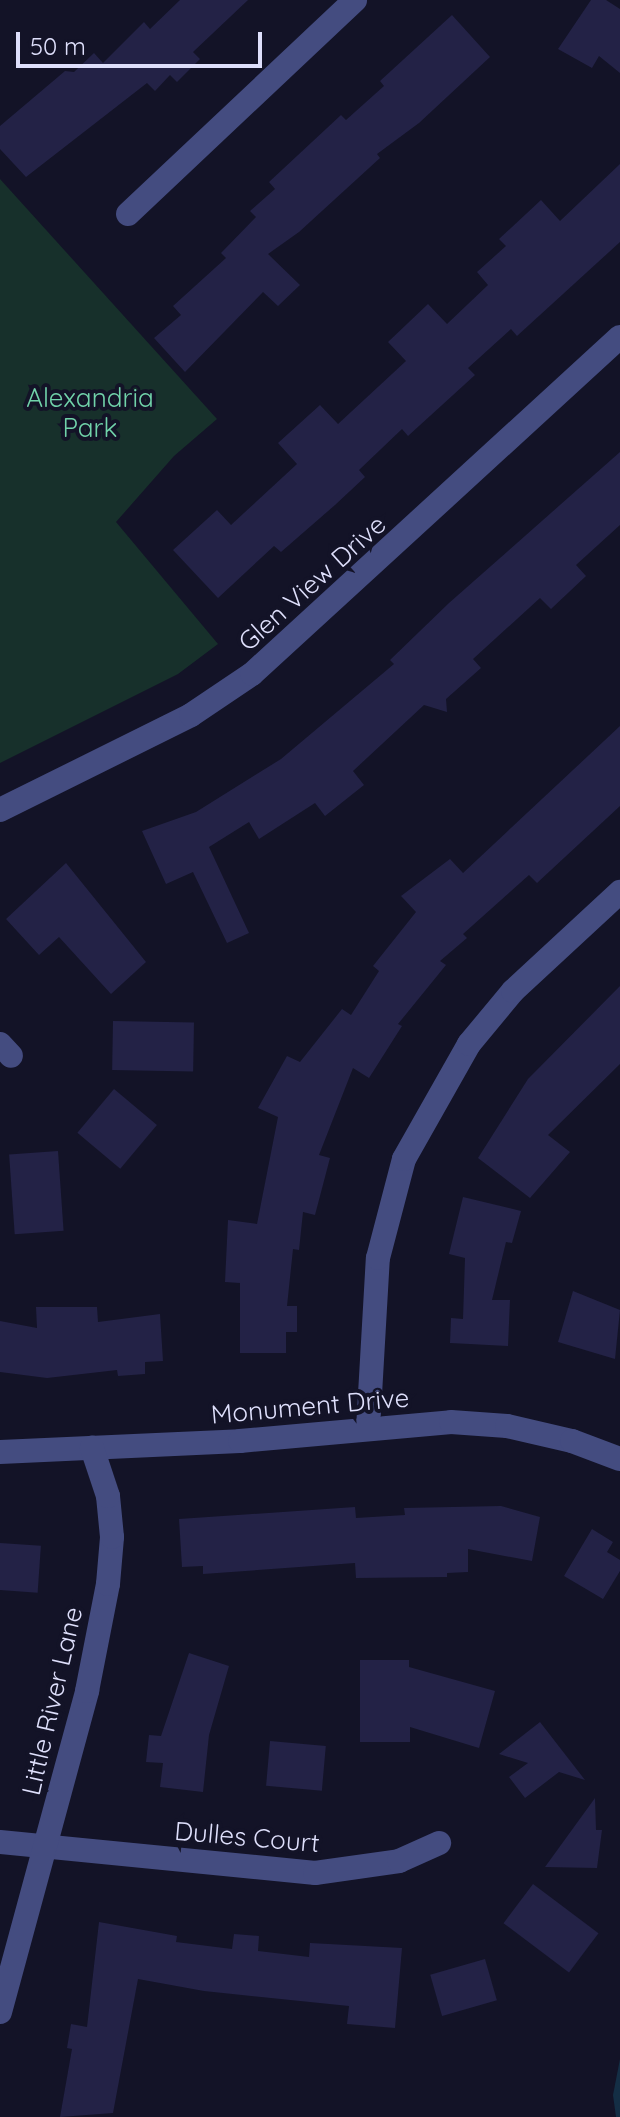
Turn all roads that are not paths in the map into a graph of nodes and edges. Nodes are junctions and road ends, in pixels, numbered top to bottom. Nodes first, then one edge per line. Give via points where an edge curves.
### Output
1 (355, 0) edge
2 (128, 214) dead end
3 (620, 337) edge
4 (0, 810) edge
5 (620, 892) edge
6 (368, 1429) junction
7 (92, 1448) junction
8 (0, 1452) edge
9 (620, 1459) edge
10 (0, 1842) edge
11 (439, 1843) dead end
12 (45, 1847) junction
13 (0, 2012) edge

1 - 2 street
3 - 4 street, Glen View Drive via 252,674 191,715
5 - 6 street via 513,991 469,1044 404,1159 378,1258
6 - 7 street, Monument Drive
6 - 9 street, Monument Drive via 451,1422 507,1426
7 - 8 street, Monument Drive
7 - 12 street, Little River Lane via 109,1509 108,1584 87,1691
10 - 12 street, Dulles Court
11 - 12 street, Dulles Court via 399,1861 315,1873
12 - 13 street, Little River Lane

